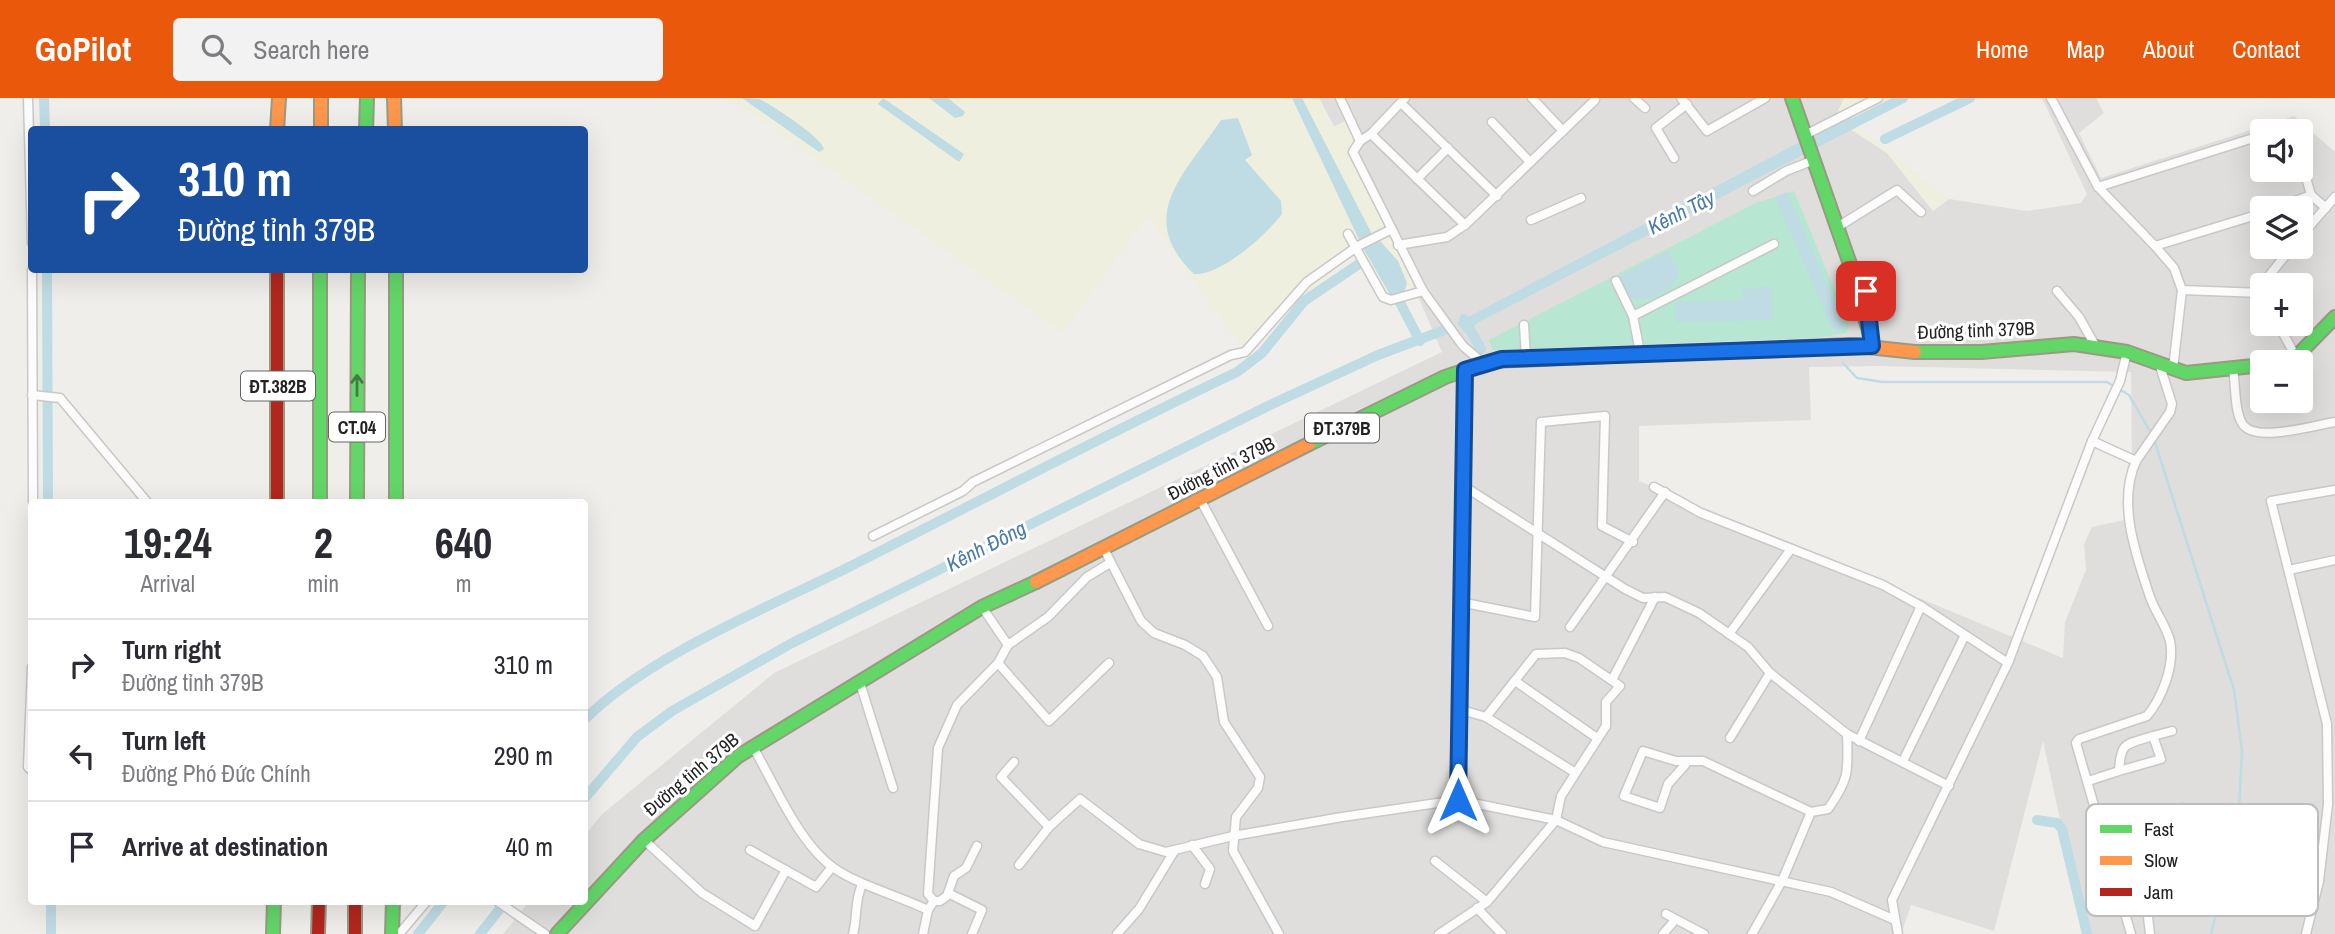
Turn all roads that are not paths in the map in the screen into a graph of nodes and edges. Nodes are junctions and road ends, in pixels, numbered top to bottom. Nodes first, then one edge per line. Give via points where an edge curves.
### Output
1 (28, 98) edge
2 (279, 98) edge
3 (313, 98) edge
4 (321, 98) edge
5 (359, 98) edge
6 (367, 98) edge
7 (394, 98) edge
8 (1340, 98) edge
9 (1532, 98) edge
10 (1634, 98) edge
11 (1765, 98) edge
12 (1792, 98) edge
13 (1878, 98) edge
14 (2051, 98) edge
15 (1595, 99) edge
16 (1403, 101) edge
17 (1684, 101) edge
18 (1645, 108) dead end
19 (1492, 122) dead end
20 (29, 126) edge
21 (278, 126) edge
22 (312, 126) edge
23 (321, 126) edge
24 (358, 126) edge
25 (366, 126) edge
26 (395, 126) edge
27 (1563, 131) junction
28 (1805, 133) junction
29 (1371, 134) junction
30 (2250, 139) edge
31 (1360, 141) junction
32 (1448, 148) junction
33 (1674, 158) dead end
34 (1811, 161) junction
35 (1530, 162) junction
36 (1417, 179) junction
37 (2307, 182) edge
38 (2098, 187) junction
39 (1753, 191) dead end
40 (2311, 195) joint
41 (1497, 196) junction
42 (2335, 197) edge
43 (1581, 198) dead end
44 (2326, 208) junction
45 (1920, 212) dead end
46 (2250, 217) edge
47 (1531, 219) dead end
48 (2313, 223) edge
49 (1465, 225) junction
50 (1836, 228) junction
51 (1390, 230) junction
52 (1348, 233) dead end
53 (1774, 244) dead end
54 (1398, 245) junction
55 (2155, 246) junction
56 (1356, 247) junction
57 (2282, 259) edge
58 (32, 273) edge
59 (277, 273) edge
60 (312, 273) edge
61 (320, 273) edge
62 (360, 273) edge
63 (396, 273) edge
64 (2271, 273) edge
65 (1616, 281) dead end
66 (1423, 290) junction
67 (2182, 290) junction
68 (2057, 291) dead end
69 (2250, 294) edge
70 (1633, 316) junction
71 (2335, 317) edge
72 (1524, 325) dead end
73 (1872, 346) junction
74 (2096, 347) junction
75 (2303, 350) edge
76 (1640, 352) junction
77 (2127, 352) junction
78 (1526, 358) junction
79 (2159, 363) junction
80 (1484, 364) junction
81 (2250, 367) edge
82 (2173, 369) junction
83 (1465, 370) junction
84 (2233, 370) junction
85 (35, 395) junction
86 (2335, 422) edge
87 (2092, 441) junction
88 (2138, 458) junction
89 (1462, 485) junction
90 (1654, 487) dead end
91 (2335, 490) edge
92 (1665, 492) junction
93 (33, 499) edge
94 (144, 499) edge
95 (277, 499) edge
96 (311, 499) edge
97 (320, 499) edge
98 (357, 499) edge
99 (397, 499) edge
100 (1200, 499) junction
101 (1537, 532) junction
102 (873, 536) dead end
103 (1633, 542) junction
104 (1104, 549) junction
105 (1791, 549) junction
106 (2335, 560) edge
107 (1110, 564) junction
108 (2289, 570) junction
109 (1608, 578) junction
110 (1656, 597) junction
111 (1460, 602) junction
112 (1921, 606) junction
113 (982, 607) junction
114 (1268, 626) dead end
115 (1570, 627) dead end
116 (1729, 634) junction
117 (1965, 635) junction
118 (1008, 645) junction
119 (998, 663) junction
120 (1109, 663) dead end
121 (2008, 663) junction
122 (1770, 673) junction
123 (1612, 680) junction
124 (1515, 681) junction
125 (860, 682) junction
126 (1458, 709) junction
127 (1486, 717) junction
128 (2172, 731) dead end
129 (1847, 734) junction
130 (2153, 736) junction
131 (1597, 738) junction
132 (1730, 738) dead end
133 (2331, 738) edge
134 (1859, 741) junction
135 (753, 747) junction
136 (1903, 761) junction
137 (1014, 762) dead end
138 (1685, 765) dead end
139 (2119, 771) junction
140 (1574, 772) junction
141 (2088, 781) junction
142 (1949, 786) junction
143 (893, 788) dead end
144 (1458, 800) junction
145 (2094, 804) edge
146 (1811, 812) junction
147 (1556, 820) junction
148 (1049, 827) junction
149 (1233, 836) junction
150 (644, 840) junction
151 (1192, 845) junction
152 (977, 846) dead end
153 (750, 850) dead end
154 (1175, 850) junction
155 (1435, 861) dead end
156 (1018, 865) dead end
157 (832, 867) junction
158 (786, 870) junction
159 (1782, 881) junction
160 (862, 884) junction
161 (1205, 884) dead end
162 (2318, 885) edge
163 (948, 893) junction
164 (588, 901) edge
165 (934, 901) junction
166 (1487, 902) junction
167 (274, 905) edge
168 (318, 905) edge
169 (355, 905) edge
170 (393, 905) edge
171 (424, 905) edge
172 (502, 905) edge
173 (584, 905) edge
174 (1477, 908) junction
175 (928, 910) junction
176 (1666, 914) dead end
177 (2125, 916) edge
178 (2148, 916) edge
179 (2310, 916) edge
180 (1675, 920) junction
181 (1895, 920) junction
182 (273, 934) edge
183 (318, 934) edge
184 (355, 934) edge
185 (392, 934) edge
186 (399, 934) edge
187 (545, 934) edge
188 (557, 934) edge
189 (853, 934) edge
190 (923, 934) edge
191 (972, 934) edge
192 (1117, 934) edge
193 (1279, 934) edge
194 (1439, 934) edge
195 (1502, 934) edge
196 (1663, 934) edge
197 (1704, 934) edge
198 (1752, 934) edge
199 (1898, 934) edge
200 (2131, 934) edge
201 (2150, 934) edge
202 (2306, 934) edge

1 - 20 street
2 - 21 main road
3 - 22 main road
4 - 23 main road
5 - 24 main road
6 - 25 main road
7 - 26 main road
8 - 31 street
9 - 27 street
10 - 18 street
11 - 17 street via 1707,131
12 - 28 main road
13 - 28 street
14 - 38 street
15 - 27 street
16 - 29 street
16 - 32 street
17 - 33 street via 1656,128
19 - 35 street
27 - 35 street
28 - 34 main road
29 - 31 street
29 - 36 street
30 - 38 street
31 - 51 street via 1353,152
32 - 36 street
32 - 41 street
34 - 39 street
34 - 50 main road
35 - 41 street
36 - 49 street
37 - 40 street
38 - 55 street
40 - 44 street
41 - 49 street
42 - 44 street
43 - 47 street
44 - 48 street
45 - 50 street via 1897,190
46 - 55 street
49 - 54 street via 1447,237
50 - 73 main road via 1857,284 1866,291 1874,311 1869,320
51 - 54 street
51 - 56 street
52 - 56 street
53 - 70 street
54 - 66 street
55 - 67 street via 2175,268
56 - 66 street via 1382,297 1391,300
56 - 102 street via 1307,282 1245,352 973,482
57 - 64 street
58 - 85 street
59 - 95 main road, ĐT.382B
60 - 96 main road
61 - 97 main road, CT.04
98 -> 62 main road, CT.04
63 - 99 main road
65 - 70 street
66 - 80 street via 1463,346
67 - 69 street
67 - 82 street
68 - 74 street
70 - 76 street
71 - 75 main road
72 - 78 street
73 - 74 main road, Đường tỉnh 379B / ĐT.379B via 1906,352 1981,352 2074,344
73 - 76 main road, Đường tỉnh 379B / ĐT.379B
74 - 77 main road, Đường tỉnh 379B / ĐT.379B
76 - 78 main road, Đường tỉnh 379B / ĐT.379B
77 - 79 main road, Đường tỉnh 379B / ĐT.379B
77 - 87 street via 2120,381
78 - 80 main road, Đường tỉnh 379B / ĐT.379B
79 - 82 main road, Đường tỉnh 379B / ĐT.379B
79 - 88 street via 2172,404
80 - 83 main road, Đường tỉnh 379B / ĐT.379B
81 - 84 main road, Đường tỉnh 379B / ĐT.379B
82 - 84 main road, Đường tỉnh 379B / ĐT.379B via 2186,373
83 - 89 street
83 - 100 main road, Đường tỉnh 379B / ĐT.379B
84 - 86 street via 2241,421 2249,430 2263,435
85 - 93 street
85 - 94 street via 60,398
87 - 88 street
87 - 121 street
88 - 141 street via 2130,476 2127,510 2150,597 2170,643 2170,661 2162,691 2147,716 2076,743
89 - 101 street
89 - 111 street
90 - 92 street
91 - 108 street via 2271,501
92 - 103 street
92 - 105 street via 1701,513
100 - 104 main road, Đường tỉnh 379B / ĐT.379B
100 - 114 street
101 - 103 street via 1541,422 1605,416 1602,526
101 - 109 street
101 - 111 street via 1535,617
103 - 109 street
104 - 107 street
104 - 113 main road, Đường tỉnh 379B / ĐT.379B
105 - 112 street via 1882,585
105 - 116 street
106 - 108 street
107 - 118 street
107 - 149 street via 1141,621 1154,633 1203,656 1217,677 1224,722 1260,778 1258,788 1236,817
108 - 133 street
109 - 110 street via 1643,598
109 - 115 street
110 - 116 street via 1699,613
110 - 123 street
111 - 126 street
112 - 117 street
112 - 134 street
113 - 118 street
113 - 125 main road, Đường tỉnh 379B / ĐT.379B
116 - 122 street via 1748,647
117 - 121 street
117 - 136 street
118 - 119 street
119 - 120 street via 1049,722
119 - 165 street via 957,705 938,748 928,894
121 - 142 street
122 - 129 street
122 - 132 street
123 - 124 street via 1565,653 1536,654
123 - 131 street via 1620,685 1606,702 1606,726
124 - 127 street
124 - 131 street
125 - 135 main road, Đường tỉnh 379B / ĐT.379B
125 - 143 street
126 - 127 street
126 - 144 street
127 - 140 street
128 - 130 street
129 - 134 street
129 - 146 street via 1844,786 1828,809
130 - 139 street via 2123,745
130 - 139 street via 2161,760
131 - 140 street
133 - 162 street
134 - 136 street
135 - 150 main road, Đường tỉnh 379B / ĐT.379B
135 - 157 street via 804,835
136 - 142 street
137 - 148 street via 1000,777
138 - 146 street via 1668,784 1660,808 1624,796 1643,751 1676,761 1703,761
139 - 141 street
140 - 147 street via 1561,796
141 - 145 street
142 - 181 street via 1892,900
144 - 147 street
144 - 149 street
146 - 159 street
147 - 159 street via 1603,842
147 - 166 street
148 - 154 street via 1080,799 1139,844
148 - 156 street
149 - 151 street
149 - 193 street via 1233,851
150 - 158 street via 702,893 755,926
150 - 164 main road, Đường tỉnh 379B / ĐT.379B
151 - 154 street
151 - 161 street via 1210,869
152 - 163 street via 966,868 954,876
153 - 158 street
154 - 192 street via 1139,909
155 - 166 street
157 - 158 street via 816,887
157 - 160 street
159 - 181 street via 1832,892
159 - 198 street
160 - 175 street
160 - 189 street via 854,904 858,917
163 - 165 street
163 - 191 street via 982,910
165 - 175 street
166 - 174 street
167 - 182 main road
168 - 183 main road
169 - 184 main road
170 - 185 main road
171 - 186 street
172 - 187 street
173 - 188 main road, Đường tỉnh 379B / ĐT.379B
174 - 194 street
174 - 195 street
175 - 190 street
176 - 180 street
177 - 200 street
178 - 201 street
179 - 202 street
180 - 196 street
180 - 197 street
181 - 199 street

